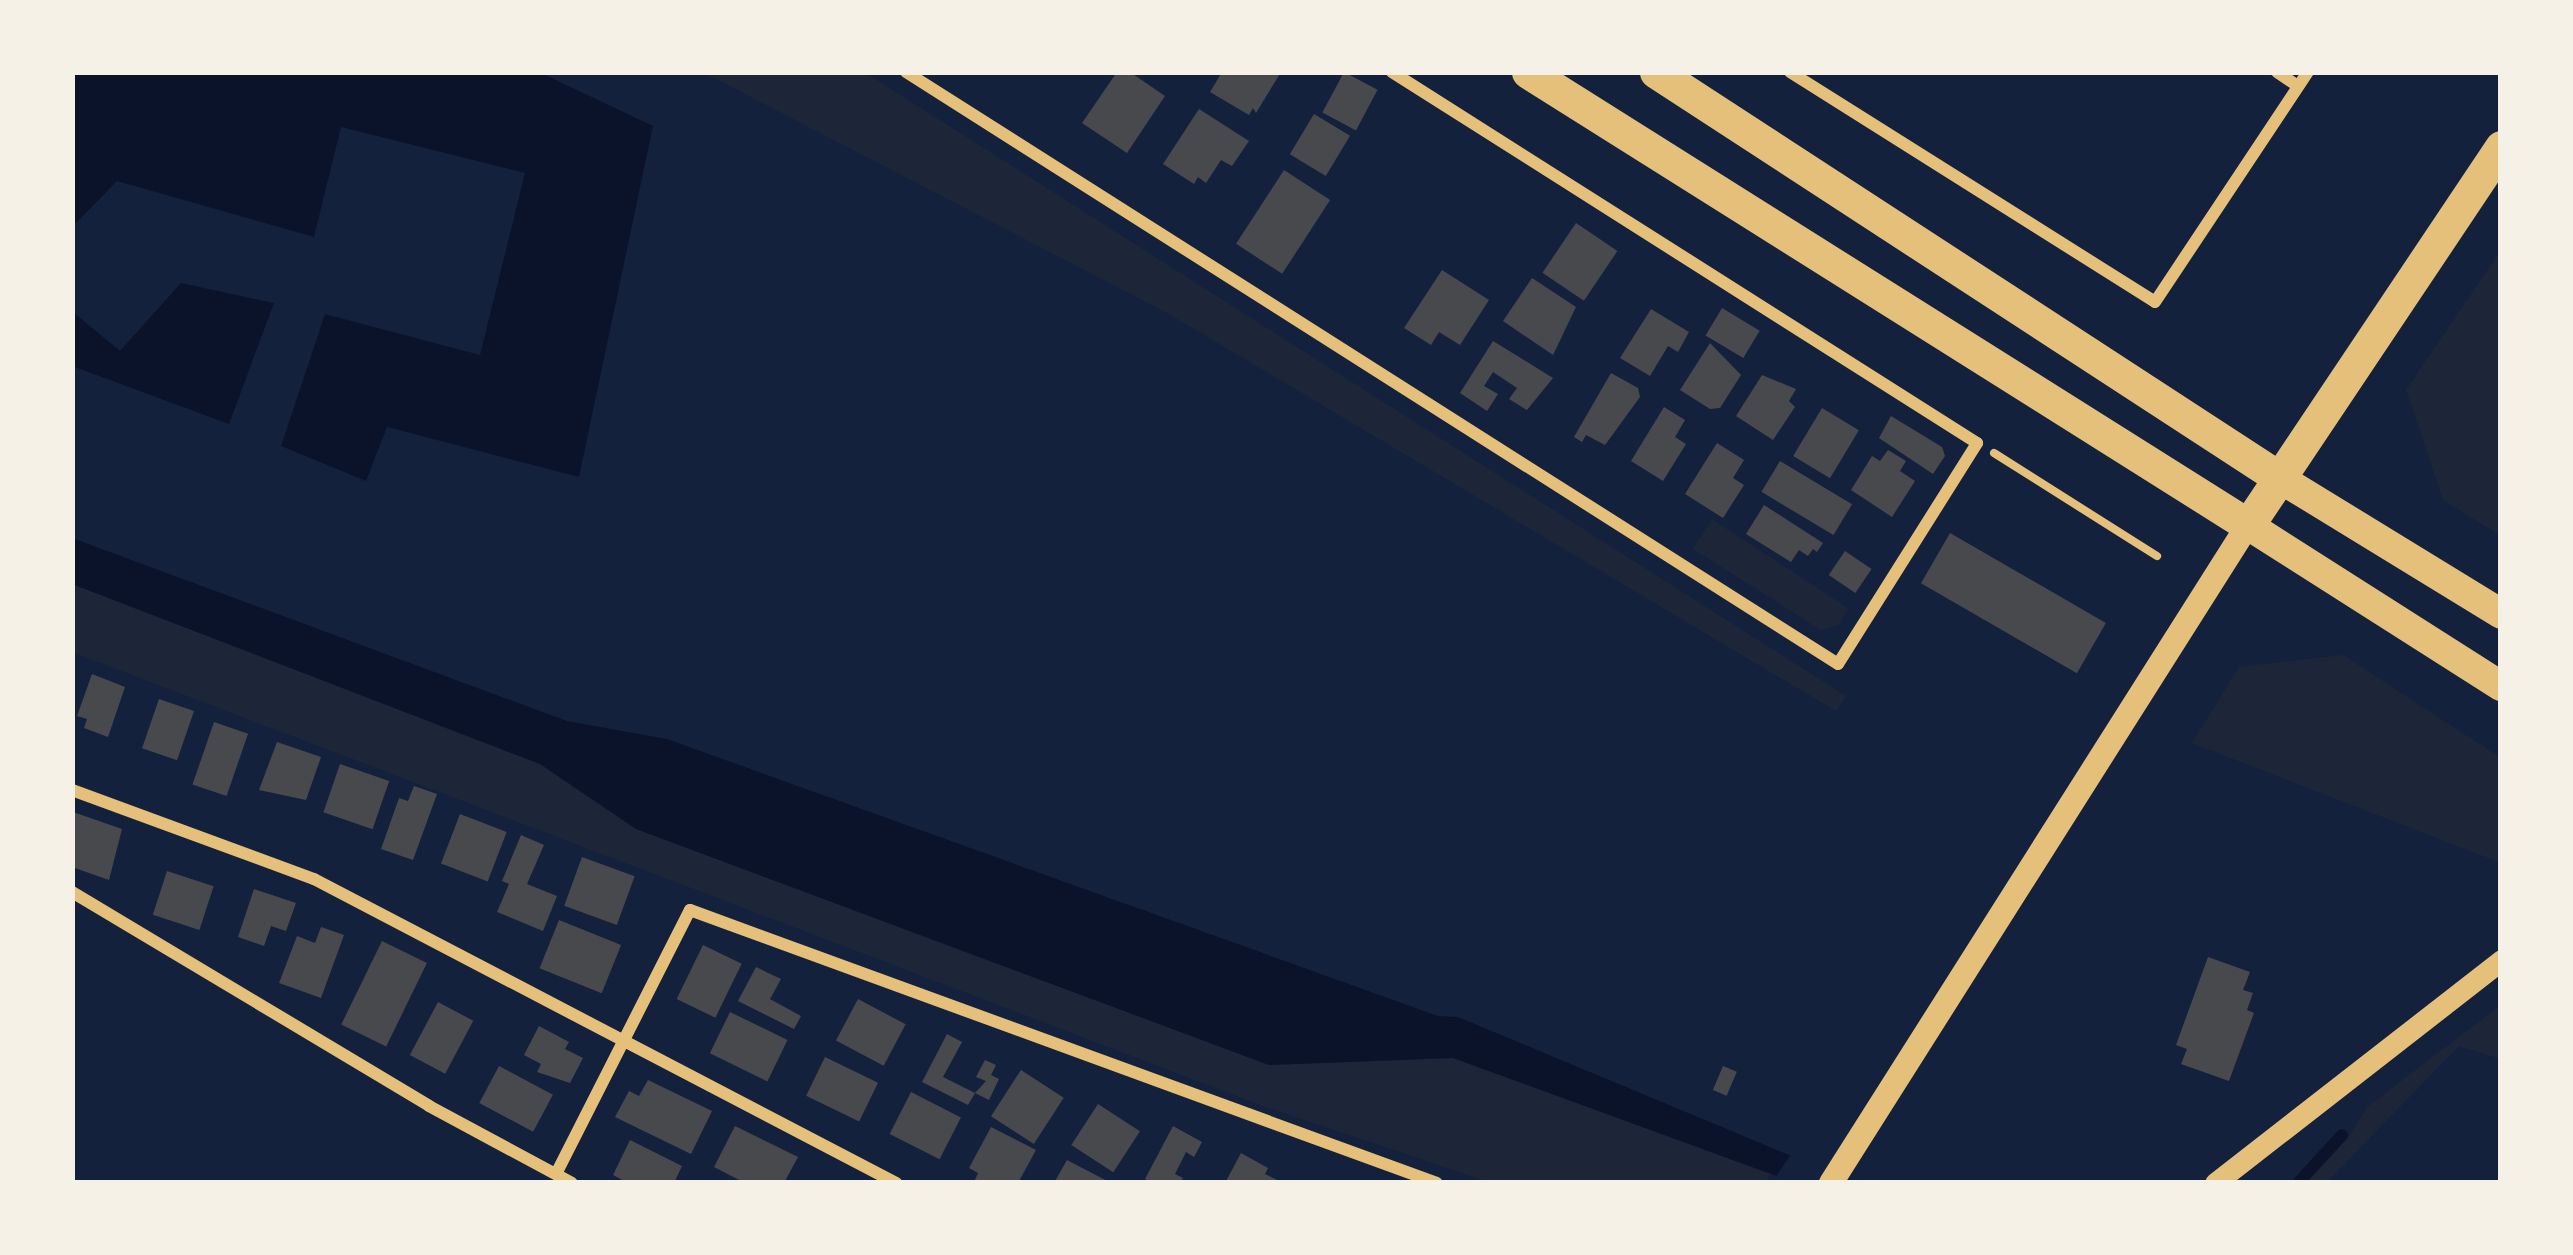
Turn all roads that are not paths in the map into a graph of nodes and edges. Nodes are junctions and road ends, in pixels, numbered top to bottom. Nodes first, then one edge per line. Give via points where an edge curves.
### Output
1 (906, 72) edge
2 (938, 72) edge
3 (1393, 72) edge
4 (1528, 72) edge
5 (1656, 72) edge
6 (1790, 72) edge
7 (2276, 72) edge
8 (2308, 72) edge
9 (928, 86) junction
10 (2298, 86) junction
11 (2501, 148) edge
12 (2282, 478) junction
13 (2248, 525) junction
14 (2501, 614) edge
15 (2501, 686) edge
16 (72, 790) edge
17 (72, 892) edge
18 (2501, 959) edge
19 (623, 1041) junction
20 (556, 1174) junction
21 (572, 1183) edge
22 (896, 1183) edge
23 (1436, 1183) edge
24 (1831, 1183) edge
25 (2215, 1183) edge

1 - 9 street
2 - 9 street
3 - 9 street via 1977,443 1838,664
4 - 13 highway
5 - 12 highway
6 - 10 street via 2155,302
7 - 10 street
8 - 10 street
11 - 12 highway
12 - 13 highway
12 - 14 main road
13 - 15 main road
13 - 24 main road
16 - 19 street via 314,878
17 - 20 street
18 - 25 street
19 - 20 street
19 - 22 street
19 - 23 street via 690,910
20 - 21 street

